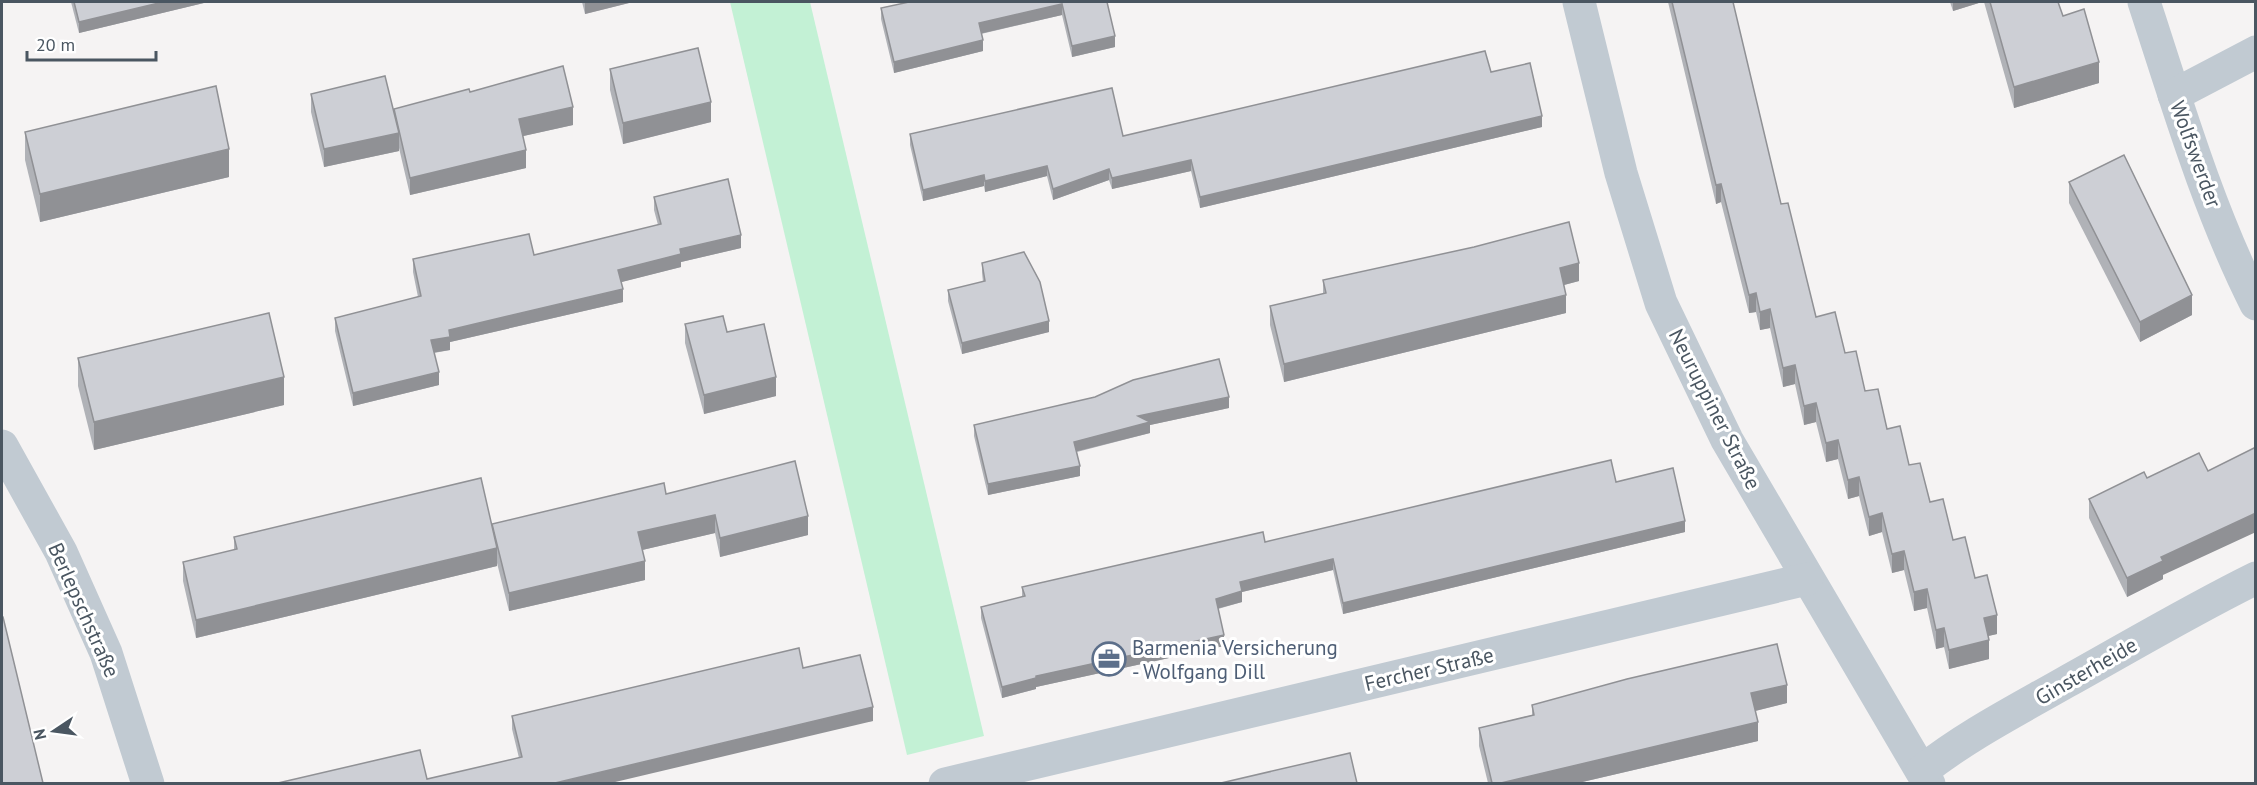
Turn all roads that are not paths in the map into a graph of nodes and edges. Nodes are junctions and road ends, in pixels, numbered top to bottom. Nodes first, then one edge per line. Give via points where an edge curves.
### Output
1 (1579, 2) edge
2 (2144, 2) edge
3 (2256, 52) edge
4 (2174, 95) junction
5 (2256, 304) edge
6 (2, 446) edge
7 (2256, 578) edge
8 (1807, 579) junction
9 (1926, 777) edge
10 (148, 783) edge
11 (945, 783) edge

1 - 8 street, Neuruppiner Straße via 1621,173 1661,303 1727,440
2 - 4 street, Wolfswerder
3 - 4 street
4 - 5 street, Wolfswerder via 2236,264
6 - 10 street, Berlepschstraße via 61,552 106,653
7 - 9 street, Ginsterheide via 2194,609 1948,751
8 - 9 street, Neuruppiner Straße
8 - 11 street, Fercher Straße

